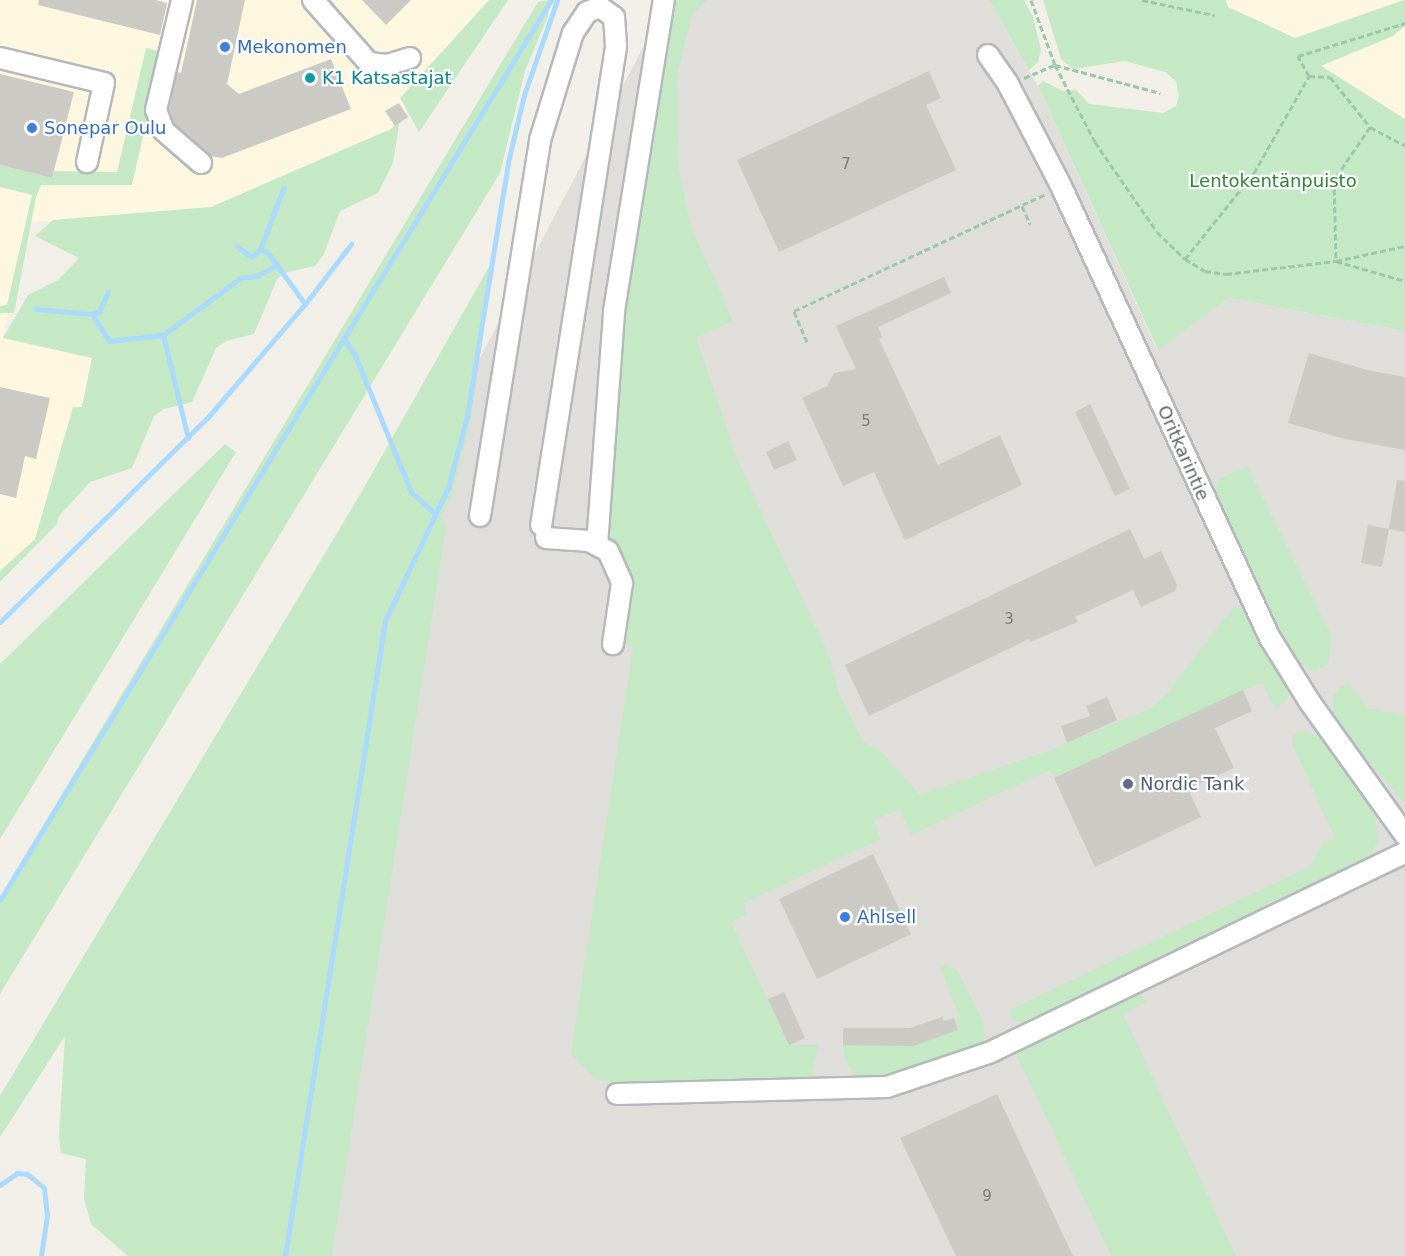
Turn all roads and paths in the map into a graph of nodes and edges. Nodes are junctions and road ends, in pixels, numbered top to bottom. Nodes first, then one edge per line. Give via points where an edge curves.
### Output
1 (182, 0) edge
2 (313, 0) edge
3 (664, 0) edge
4 (1031, 0) edge
5 (1142, 0) edge
6 (1214, 15) dead end
7 (1405, 23) edge
8 (988, 55) dead end
9 (0, 58) edge
10 (410, 58) dead end
11 (1055, 65) junction
12 (1309, 76) junction
13 (1008, 84) junction
14 (1160, 93) dead end
15 (1371, 127) junction
16 (1405, 146) edge
17 (87, 162) dead end
18 (201, 162) dead end
19 (1061, 186) junction
20 (1022, 206) junction
21 (1030, 224) dead end
22 (1405, 246) edge
23 (1185, 259) junction
24 (1336, 261) junction
25 (1405, 281) edge
26 (807, 342) dead end
27 (480, 516) dead end
28 (597, 545) junction
29 (614, 644) dead end
30 (1405, 835) edge
31 (1405, 853) edge
32 (617, 1094) dead end

1 - 18 street via 156,110 164,131
2 - 10 street via 369,63 387,65
3 - 28 street via 614,311
4 - 11 path
5 - 6 path
7 - 12 path via 1298,56
8 - 13 street, Oritkarintie
9 - 17 street via 104,84
11 - 13 path
11 - 14 path
11 - 23 path via 1095,141 1129,192 1157,232
12 - 15 path via 1330,77
12 - 23 path via 1254,173
13 - 19 street, Oritkarintie
15 - 16 path
15 - 24 path via 1334,180
19 - 20 path
19 - 30 street, Oritkarintie via 1270,638
20 - 21 path
20 - 26 path via 794,311
22 - 24 path
23 - 24 path via 1205,271 1226,274
24 - 25 path
27 - 28 street via 540,140 573,33 587,12 600,7 614,17 616,46 543,531
28 - 29 street via 609,551 622,583
31 - 32 street via 990,1052 887,1087

